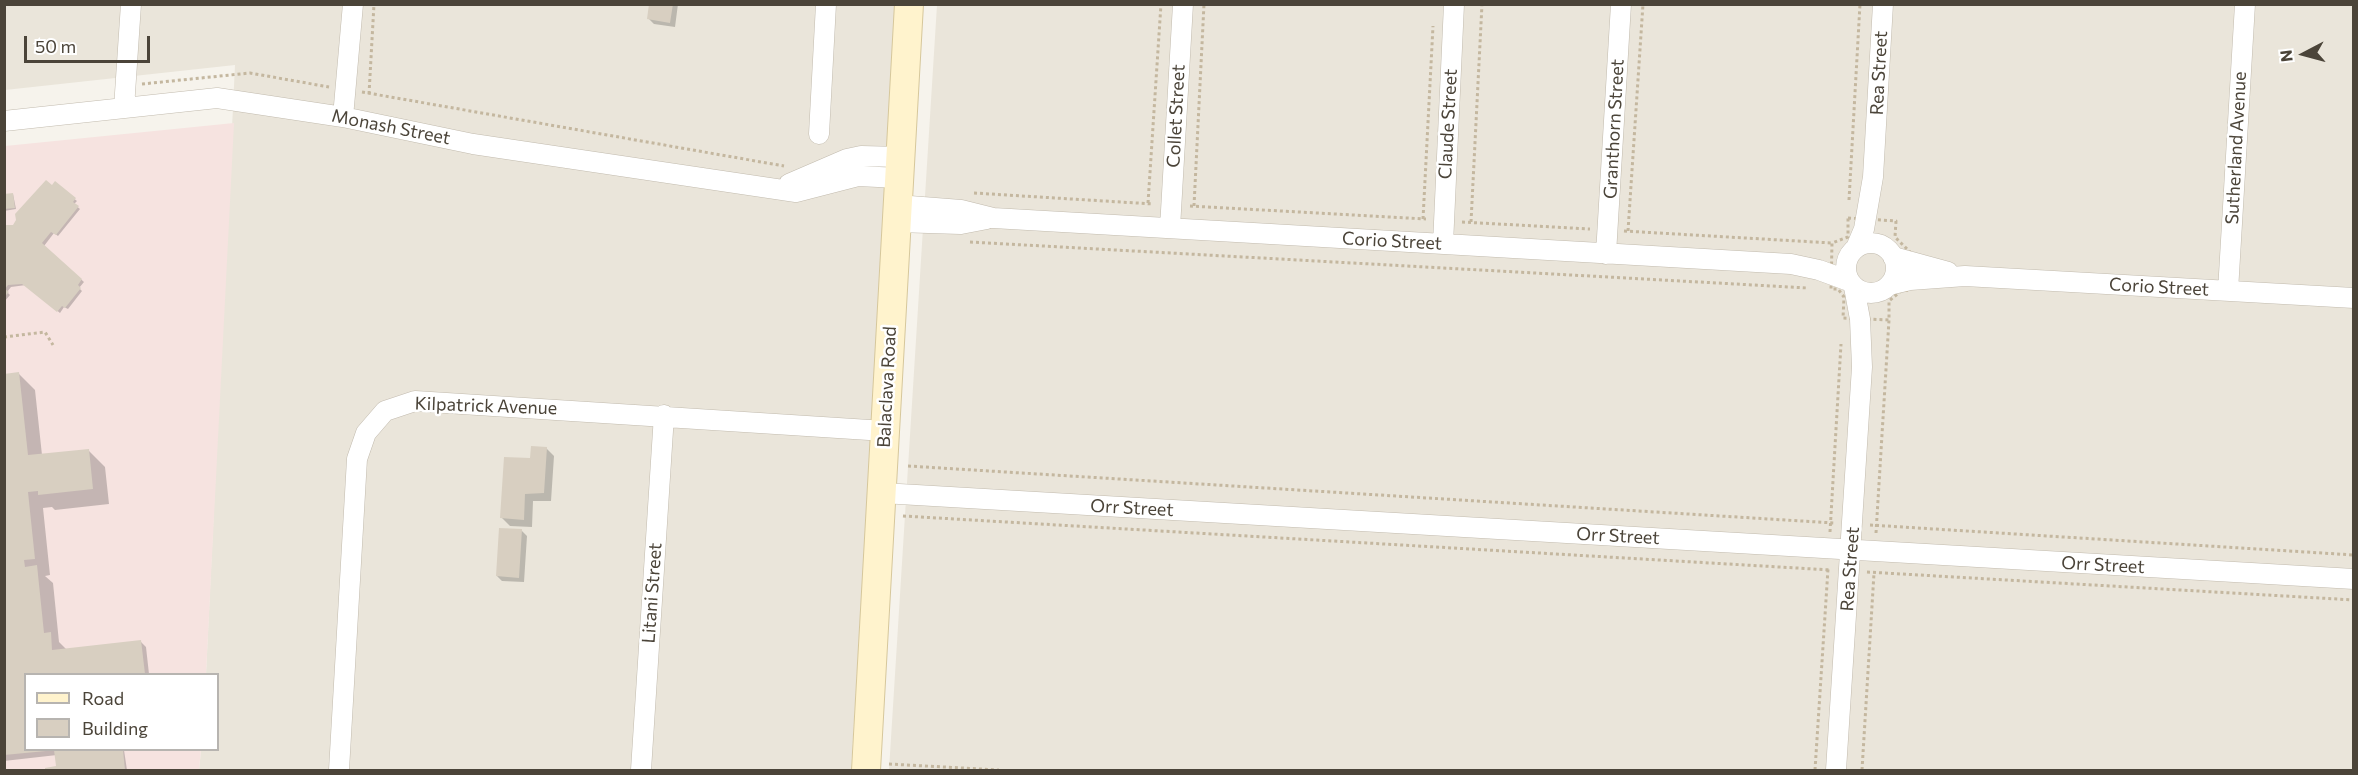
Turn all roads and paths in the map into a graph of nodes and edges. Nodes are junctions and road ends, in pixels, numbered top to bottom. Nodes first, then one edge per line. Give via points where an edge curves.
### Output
1 (131, 4) edge
2 (353, 4) edge
3 (374, 4) edge
4 (826, 4) edge
5 (909, 4) edge
6 (1161, 4) edge
7 (1183, 4) edge
8 (1204, 4) edge
9 (1454, 4) edge
10 (1482, 4) edge
11 (1621, 4) edge
12 (1643, 4) edge
13 (1860, 4) edge
14 (1883, 4) edge
15 (2245, 4) edge
16 (1434, 16) dead end
17 (126, 85) junction
18 (345, 89) junction
19 (369, 94) junction
20 (124, 108) junction
21 (343, 117) junction
22 (4, 121) edge
23 (819, 134) dead end
24 (791, 167) dead end
25 (1873, 177) junction
26 (898, 190) junction
27 (963, 192) dead end
28 (1148, 203) junction
29 (1171, 205) junction
30 (1194, 206) junction
31 (1849, 206) dead end
32 (1423, 219) junction
33 (1443, 220) junction
34 (1471, 222) junction
35 (1170, 228) junction
36 (1608, 230) junction
37 (1628, 231) junction
38 (959, 241) dead end
39 (1832, 243) dead end
40 (1443, 244) junction
41 (1853, 251) junction
42 (1888, 251) junction
43 (1606, 254) junction
44 (1791, 264) junction
45 (1965, 276) junction
46 (1852, 284) junction
47 (1819, 288) dead end
48 (1886, 288) junction
49 (2228, 291) junction
50 (2354, 298) edge
51 (4, 337) edge
52 (53, 345) dead end
53 (1862, 368) junction
54 (664, 415) junction
55 (885, 431) junction
56 (908, 466) dead end
57 (882, 493) junction
58 (900, 516) dead end
59 (1853, 524) junction
60 (1851, 550) junction
61 (2354, 555) edge
62 (1850, 571) junction
63 (2354, 579) edge
64 (2354, 600) edge
65 (877, 767) edge
66 (339, 771) edge
67 (641, 771) edge
68 (999, 771) edge
69 (1836, 771) edge

1 - 17 street
2 - 18 street
3 - 19 path
4 - 23 street
5 - 26 main road, Balaclava Road
6 - 28 path
7 - 29 street, Collet Street
8 - 30 path
9 - 33 street, Claude Street
10 - 34 path
11 - 36 street, Granthorn Street
12 - 37 path
13 - 31 path
14 - 25 street, Rea Street
15 - 49 street, Sutherland Avenue
16 - 32 path
17 - 18 path via 250,73
17 - 20 street
18 - 19 path
18 - 21 street
19 - 24 path
20 - 21 street, Monash Street via 217,98
20 - 22 street, Monash Street
21 - 26 street, Monash Street via 474,144 796,192 858,176
25 - 41 street, Rea Street via 1864,229
25 - 42 street, Rea Street via 1876,214
26 - 35 street, Corio Street via 993,218
26 - 55 main road, Balaclava Road
27 - 28 path
28 - 29 path
29 - 30 path
29 - 35 street, Collet Street
30 - 32 path
32 - 33 path
33 - 34 path
33 - 40 street, Claude Street
34 - 36 path
35 - 40 street, Corio Street
36 - 37 path
36 - 43 street, Granthorn Street
37 - 39 path
38 - 47 path
40 - 43 street, Corio Street
41 - 42 street via 1869,243
41 - 44 street, Corio Street
41 - 46 street via 1846,267
42 - 45 street, Corio Street
42 - 48 street via 1895,271
43 - 44 street, Corio Street
44 - 46 street, Corio Street via 1820,270
45 - 48 street, Corio Street via 1910,280
45 - 49 street, Corio Street
46 - 48 street via 1868,293
46 - 53 street, Rea Street via 1859,308
48 - 53 street, Rea Street via 1871,322
49 - 50 street, Corio Street
51 - 52 path via 45,332
53 - 59 street, Rea Street
54 - 55 street, Kilpatrick Avenue
54 - 66 street, Kilpatrick Avenue via 415,400 385,411 366,433 357,459
54 - 67 street, Litani Street
55 - 57 main road, Balaclava Road
56 - 59 path
57 - 60 street, Orr Street
57 - 65 main road, Balaclava Road
58 - 62 path
59 - 60 street, Rea Street
59 - 61 path
60 - 62 street, Rea Street
60 - 63 street, Orr Street
62 - 64 path
62 - 69 street, Rea Street
65 - 68 path

